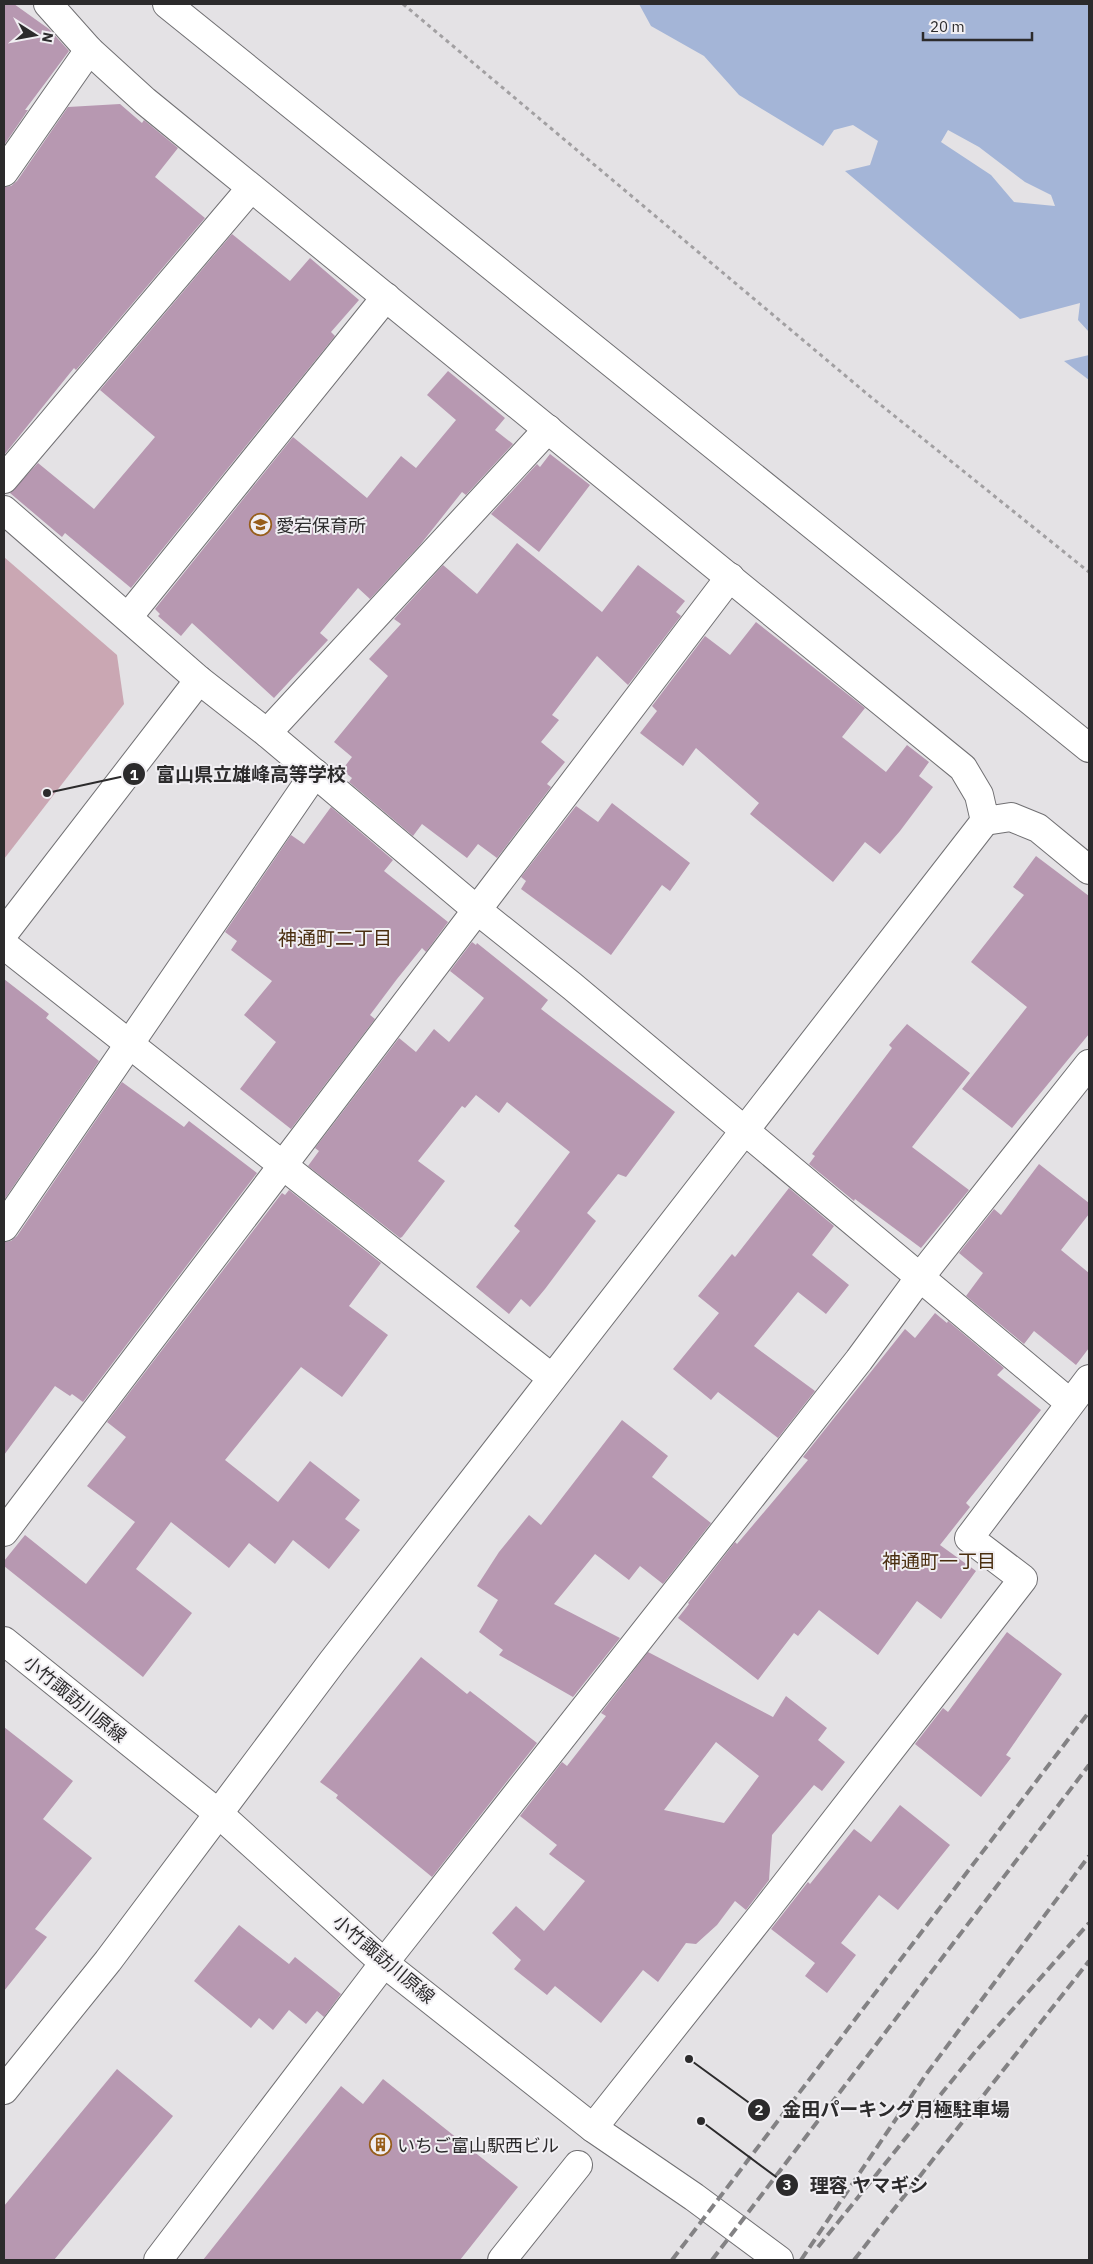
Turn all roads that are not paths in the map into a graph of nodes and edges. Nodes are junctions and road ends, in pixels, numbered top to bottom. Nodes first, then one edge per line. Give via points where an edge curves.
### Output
1 (48, 4) edge
2 (167, 4) edge
3 (89, 50) junction
4 (4, 172) edge
5 (252, 188) junction
6 (386, 297) junction
7 (548, 429) junction
8 (4, 479) edge
9 (4, 510) edge
10 (730, 578) junction
11 (128, 617) junction
12 (199, 680) junction
13 (267, 733) junction
14 (1089, 748) edge
15 (314, 773) junction
16 (985, 821) junction
17 (1089, 870) edge
18 (477, 910) junction
19 (4, 933) edge
20 (4, 945) edge
21 (129, 1044) junction
22 (1089, 1064) edge
23 (745, 1130) junction
24 (283, 1165) junction
25 (4, 1227) edge
26 (920, 1277) junction
27 (552, 1378) junction
28 (1089, 1379) edge
29 (1070, 1404) junction
30 (4, 1532) edge
31 (4, 1641) edge
32 (219, 1814) junction
33 (384, 1962) junction
34 (4, 2090) edge
35 (593, 2128) junction
36 (578, 2165) dead end
37 (158, 2260) edge
38 (502, 2260) edge
39 (779, 2260) edge

1 - 3 street
2 - 14 street
3 - 4 street
3 - 5 street via 145,101
5 - 6 street
5 - 8 street
6 - 7 street
6 - 11 street
7 - 10 street
7 - 13 street
9 - 11 street
10 - 16 street via 963,768 979,795
10 - 18 street
11 - 12 street
12 - 13 street
12 - 19 street
13 - 15 street
15 - 18 street
15 - 21 street
16 - 17 street via 1011,817 1038,828
16 - 23 street
18 - 23 street
18 - 24 street
20 - 21 street
21 - 24 street
21 - 25 street
22 - 26 street
23 - 26 street
23 - 27 street
24 - 27 street
24 - 30 street
26 - 29 street
26 - 33 street via 859,1360
27 - 32 street via 266,1748
28 - 29 street
29 - 35 street via 969,1538 1023,1579
31 - 32 street, 小竹諏訪川原線
32 - 33 street, 小竹諏訪川原線
32 - 34 street via 108,1961
33 - 35 street, 小竹諏訪川原線
33 - 37 street
35 - 39 street, 小竹諏訪川原線
36 - 38 street

